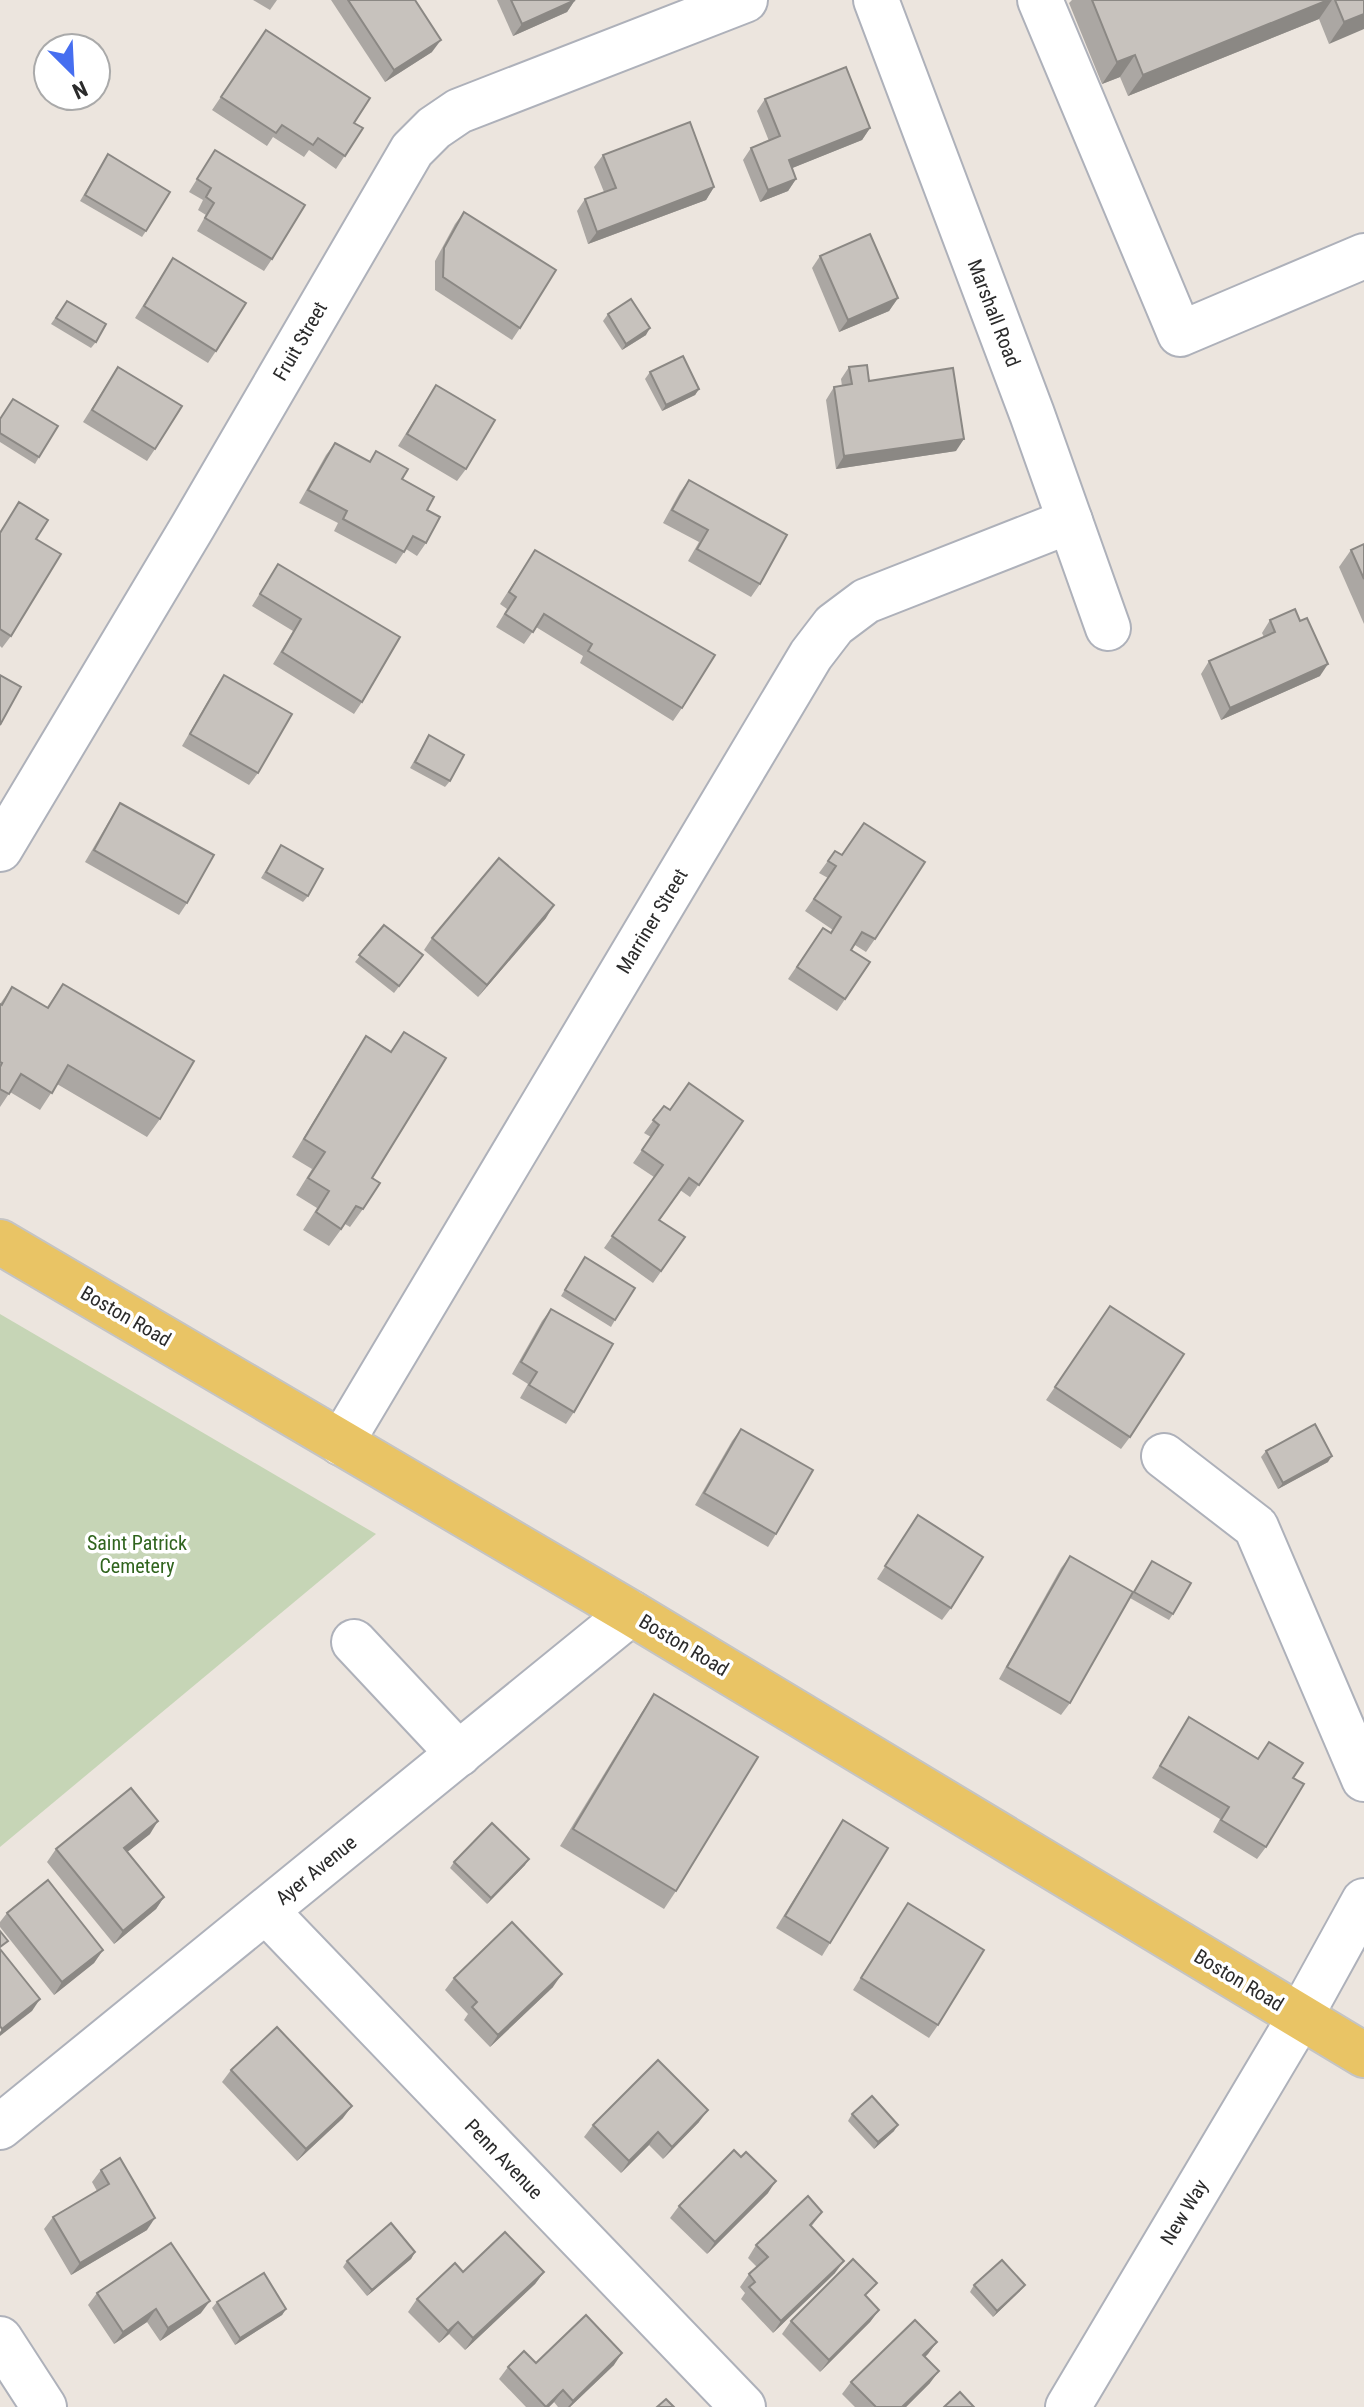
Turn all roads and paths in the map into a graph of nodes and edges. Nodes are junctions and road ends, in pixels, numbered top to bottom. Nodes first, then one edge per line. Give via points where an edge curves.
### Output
1 (745, 0) edge
2 (876, 0) edge
3 (1040, 0) edge
4 (1364, 256) edge
5 (1070, 521) junction
6 (1108, 628) dead end
7 (0, 849) edge
8 (0, 1242) edge
9 (341, 1443) junction
10 (1164, 1456) dead end
11 (631, 1613) junction
12 (354, 1642) dead end
13 (459, 1754) junction
14 (1364, 1779) edge
15 (1364, 1901) edge
16 (266, 1911) junction
17 (1300, 2017) junction
18 (1364, 2055) edge
19 (0, 2127) edge
20 (0, 2339) edge
21 (44, 2407) edge
22 (743, 2407) edge
23 (1068, 2407) edge

1 - 7 street, Fruit Street via 459,111 412,150
2 - 5 street, Marshall Road
3 - 4 street via 1180,334
5 - 6 street, Marshall Road
5 - 9 street, Marriner Street via 866,601 834,625 811,655
8 - 9 main road, Boston Road
9 - 11 main road, Boston Road
10 - 14 street via 1256,1527
11 - 13 street, Ayer Avenue
11 - 17 main road, Boston Road
12 - 13 street
13 - 16 street, Ayer Avenue
15 - 17 street, New Way
16 - 19 street, Ayer Avenue
16 - 22 street, Penn Avenue
17 - 18 main road, Boston Road
17 - 23 street, New Way
20 - 21 street

